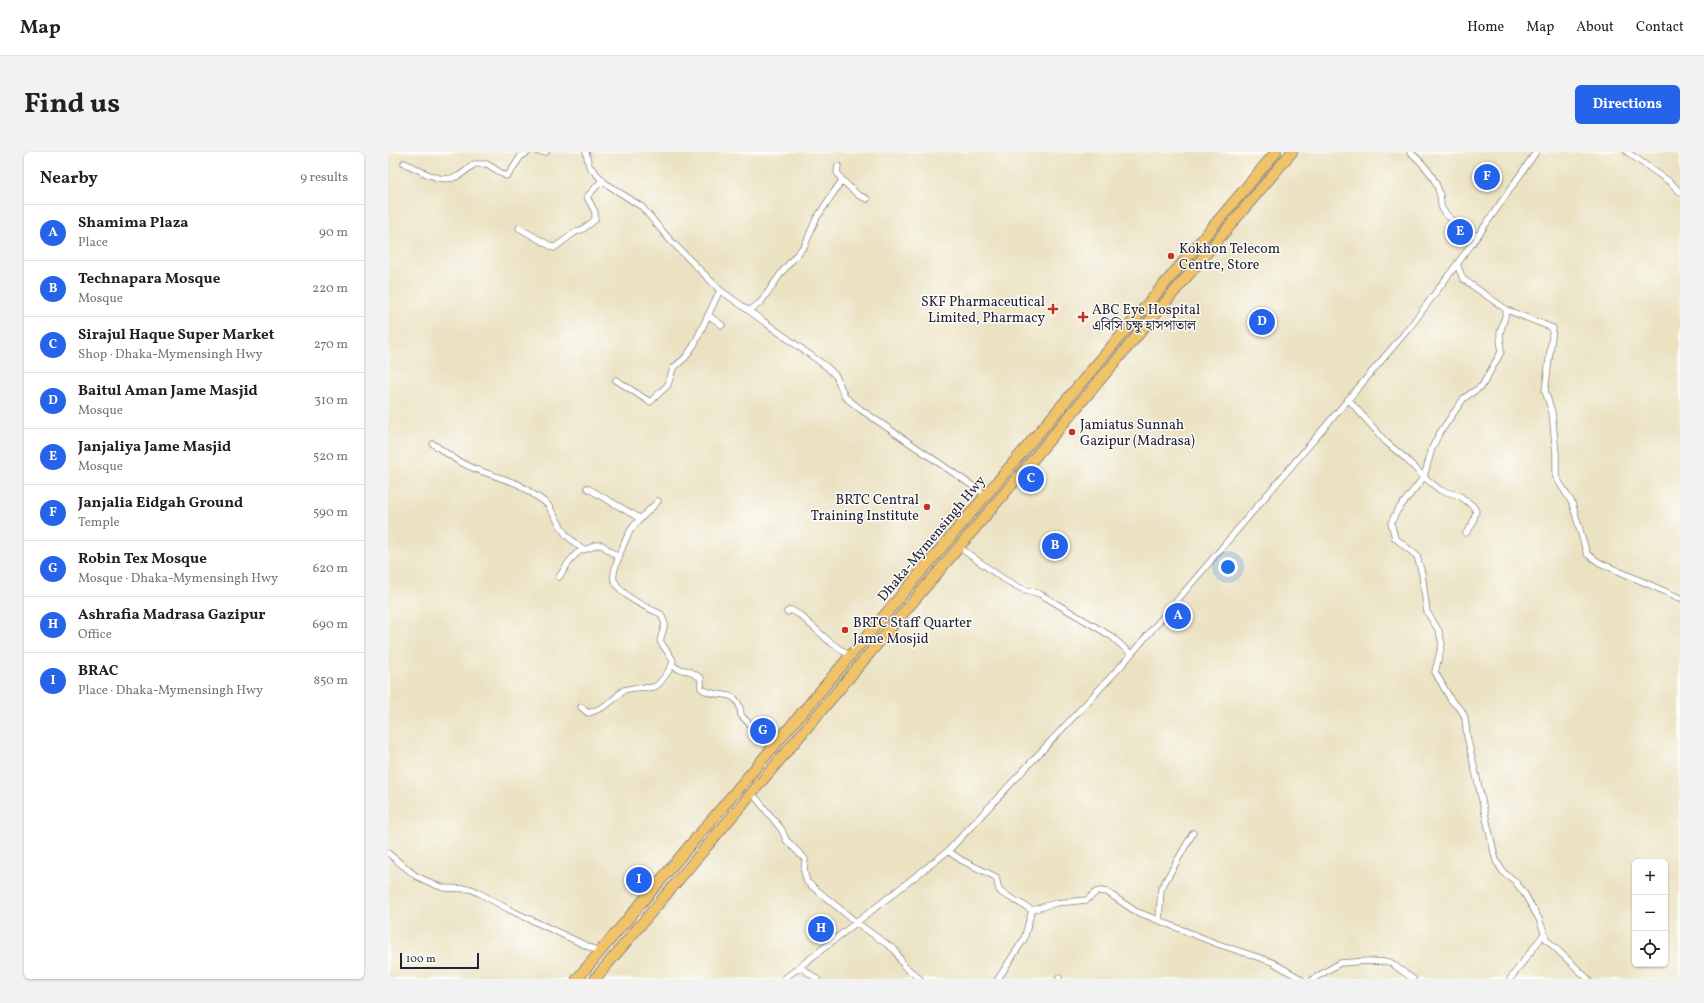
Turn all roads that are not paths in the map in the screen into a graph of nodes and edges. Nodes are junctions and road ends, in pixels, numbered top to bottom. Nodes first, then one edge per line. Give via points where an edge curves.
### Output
1 (528, 152) edge
2 (539, 152) edge
3 (546, 152) edge
4 (586, 152) edge
5 (1276, 152) edge
6 (1292, 152) edge
7 (1410, 152) edge
8 (1536, 152) edge
9 (1627, 152) edge
10 (404, 163) dead end
11 (838, 166) dead end
12 (602, 180) junction
13 (842, 180) junction
14 (1680, 192) edge
15 (867, 199) dead end
16 (519, 228) dead end
17 (1477, 237) junction
18 (1457, 264) junction
19 (720, 290) junction
20 (1507, 310) junction
21 (749, 311) junction
22 (708, 315) junction
23 (722, 325) dead end
24 (616, 380) dead end
25 (1348, 399) junction
26 (433, 444) dead end
27 (1424, 477) junction
28 (587, 488) dead end
29 (986, 495) junction
30 (658, 501) dead end
31 (641, 519) junction
32 (1466, 533) dead end
33 (959, 547) junction
34 (583, 550) junction
35 (619, 558) junction
36 (559, 577) dead end
37 (1680, 598) edge
38 (788, 612) dead end
39 (1131, 654) junction
40 (850, 656) junction
41 (672, 665) junction
42 (580, 707) dead end
43 (776, 744) junction
44 (752, 793) junction
45 (1193, 833) dead end
46 (948, 851) junction
47 (388, 852) edge
48 (1032, 910) junction
49 (1159, 920) junction
50 (857, 923) junction
51 (1544, 934) junction
52 (600, 952) junction
53 (800, 967) junction
54 (578, 979) edge
55 (595, 979) edge
56 (784, 979) edge
57 (817, 979) edge
58 (920, 979) edge
59 (998, 979) edge
60 (1301, 979) edge
61 (1313, 979) edge
62 (1413, 979) edge
63 (1510, 979) edge
64 (1588, 979) edge

1 - 10 street via 520,156 506,176 487,164 474,164 460,175 449,179 436,177
2 - 3 street
4 - 12 street via 589,166
5 - 29 highway, Dhaka-Mymensingh Hwy
6 - 33 highway, Dhaka-Mymensingh Hwy
7 - 17 street via 1436,183 1441,208 1446,215
8 - 17 street
9 - 14 street
11 - 13 street via 837,172
12 - 16 street via 587,197 595,212 595,220 554,248
12 - 19 street via 642,208
13 - 15 street via 858,195
13 - 21 street via 816,219 805,245 761,302
17 - 18 street
18 - 20 street via 1463,279
18 - 25 street via 1410,327
19 - 21 street
19 - 22 street
20 - 27 street via 1500,333 1501,352 1482,386 1464,398 1439,434
20 - 37 street via 1553,328 1545,391 1552,412 1556,477 1572,503 1587,554 1600,563
21 - 29 street via 827,367 836,376 845,397 860,409
22 - 23 street
22 - 24 street via 690,352 672,368 668,385 650,402
25 - 27 street via 1386,442
25 - 39 street
26 - 34 street via 458,461 518,484 542,500 566,535
27 - 32 street via 1440,490 1460,496 1473,506 1476,511 1472,525
27 - 51 street via 1397,511 1392,529 1395,538 1417,556 1427,612 1439,631 1442,644 1435,672 1465,718 1496,861 1524,893
28 - 31 street
29 - 40 highway, Dhaka-Mymensingh Hwy
30 - 31 street
31 - 35 street via 631,529
33 - 39 street via 1002,578 1020,588 1040,594 1111,636
33 - 44 highway, Dhaka-Mymensingh Hwy
34 - 35 street via 599,544
34 - 36 street
35 - 41 street via 613,574 614,580 645,607 664,617 665,624 660,641 674,660
38 - 40 street via 791,610 800,615
39 - 46 street
40 - 43 highway, Dhaka-Mymensingh Hwy
41 - 42 street via 660,684 652,689 623,690 604,707 588,713
41 - 43 street via 701,678 701,688 706,692 734,697 740,704 741,715
43 - 52 highway, Dhaka-Mymensingh Hwy
44 - 50 street via 782,830 786,840 805,859 804,871 807,882
44 - 55 highway, Dhaka-Mymensingh Hwy
45 - 49 street via 1161,889
46 - 48 street via 996,877 1002,893
46 - 50 street
47 - 52 street via 416,876 444,888 471,889
48 - 49 street via 1056,903 1087,900 1100,890 1135,911
48 - 59 street via 1024,939
49 - 60 street via 1215,943 1272,962
50 - 53 street
50 - 58 street via 895,950 904,966
51 - 63 street
51 - 64 street via 1547,940
52 - 54 highway, Dhaka-Mymensingh Hwy
53 - 56 street
53 - 57 street
61 - 62 street via 1340,962 1368,960 1390,962

